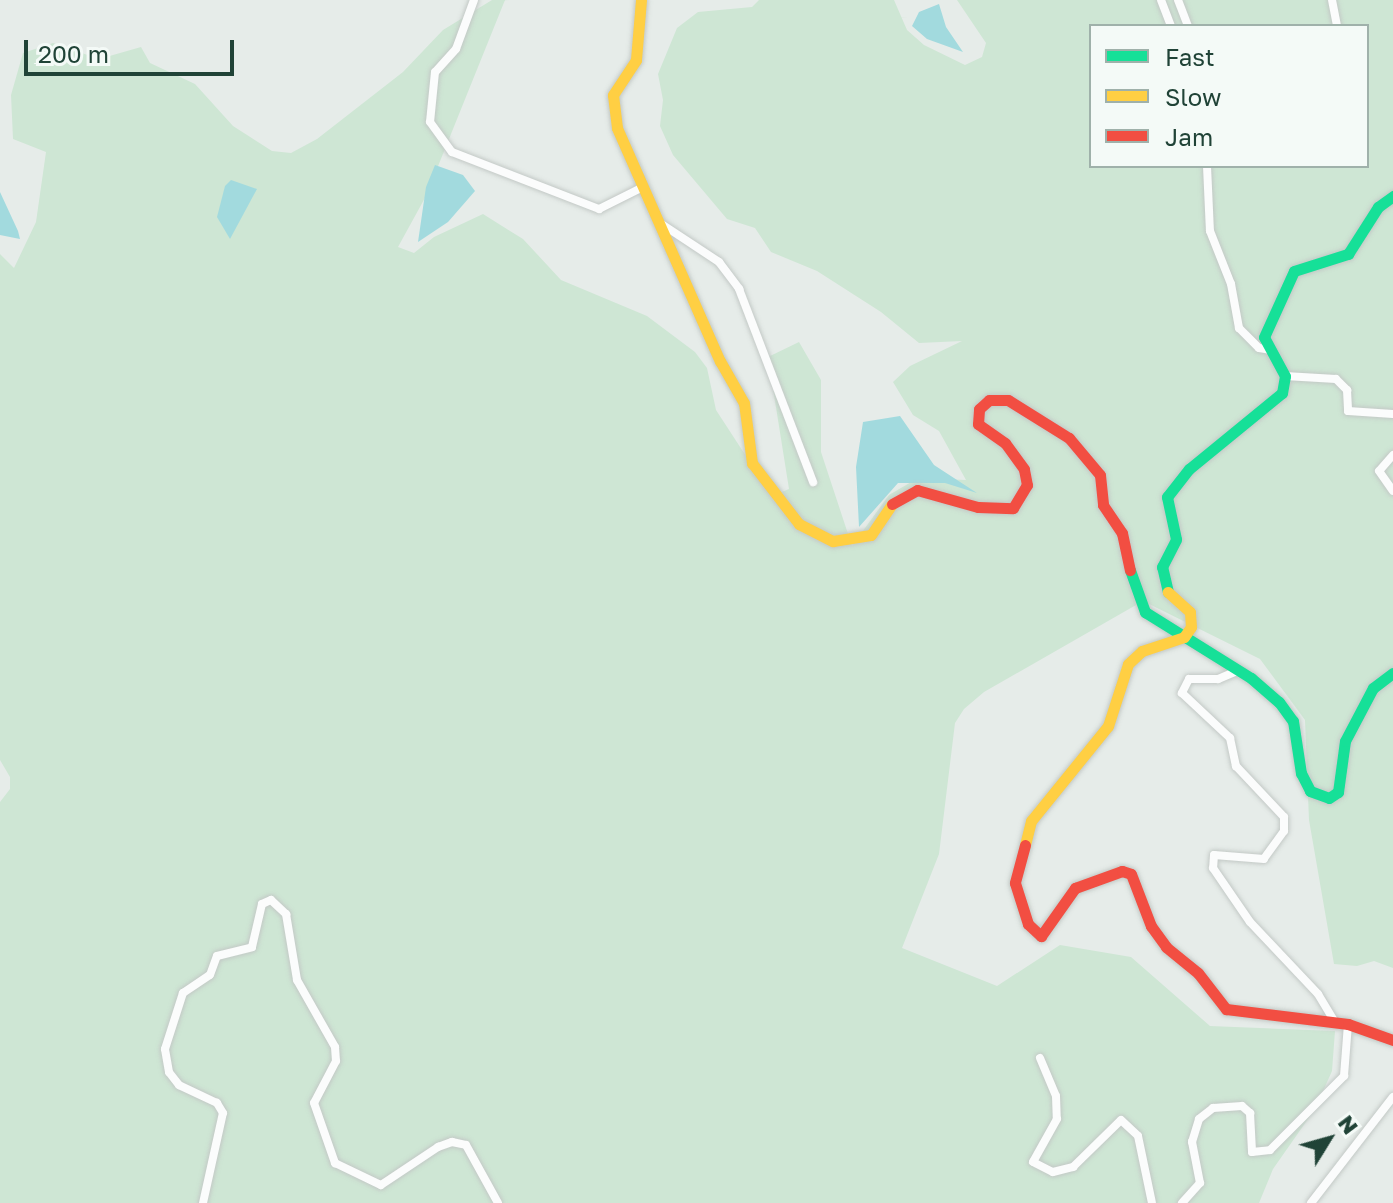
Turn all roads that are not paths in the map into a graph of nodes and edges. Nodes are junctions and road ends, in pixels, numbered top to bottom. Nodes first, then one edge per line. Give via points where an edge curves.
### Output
1 (474, 0) edge
2 (641, 0) edge
3 (1161, 0) edge
4 (1178, 0) edge
5 (1332, 0) edge
6 (1170, 24) edge
7 (1187, 24) edge
8 (1337, 24) edge
9 (1207, 168) edge
10 (641, 188) junction
11 (1393, 196) edge
12 (658, 222) junction
13 (1270, 350) junction
14 (1285, 376) junction
15 (1393, 414) edge
16 (1393, 455) edge
17 (813, 482) dead end
18 (1393, 491) edge
19 (1184, 637) junction
20 (1237, 671) junction
21 (1393, 673) edge
22 (1335, 1022) junction
23 (1348, 1024) junction
24 (1393, 1040) edge
25 (1040, 1058) dead end
26 (1393, 1097) edge
27 (203, 1203) edge
28 (498, 1203) edge
29 (1152, 1203) edge
30 (1182, 1203) edge
31 (1311, 1203) edge

1 - 10 street via 456,49 435,72 430,122 452,152 599,209
2 - 10 street via 636,60 613,95 617,128
3 - 6 street
4 - 7 street
5 - 8 street
9 - 13 street via 1210,231 1231,284 1239,328 1259,348
10 - 12 street
11 - 13 street via 1378,207 1348,254 1294,271 1265,328
12 - 17 street via 719,262 739,289
12 - 19 street via 744,403 752,463 799,524 833,541 862,540 892,504 917,490 978,507 1013,508 1023,498 1024,469 1005,443 978,424 979,409 989,400 1008,400 1069,438 1100,475 1103,505 1122,533 1136,596 1154,622
13 - 14 street
14 - 15 street via 1336,379 1347,390 1348,411
14 - 19 street via 1279,397 1189,469 1167,497 1176,539 1162,567 1164,588 1190,612 1191,627
16 - 18 street via 1379,471
19 - 20 street
19 - 22 street via 1165,639 1128,664 1108,726 1031,821 1017,870 1017,900 1035,935 1041,936 1075,888 1122,871 1131,874 1151,926 1226,1009
20 - 21 street via 1270,694 1293,721 1303,780 1310,791 1329,798 1338,792 1345,741 1373,688
20 - 22 street via 1218,679 1189,679 1182,693 1230,738 1236,766 1284,817 1284,831 1264,859 1214,855 1213,868 1250,922 1318,994
22 - 23 street
23 - 24 street
23 - 30 street via 1344,1076 1270,1150 1252,1152 1250,1113 1242,1106 1213,1108 1199,1119 1192,1142 1200,1183
25 - 29 street via 1056,1096 1057,1119 1033,1162 1053,1172 1073,1167 1121,1120 1138,1136
26 - 31 street
27 - 28 street via 223,1113 217,1103 179,1085 169,1072 165,1049 183,993 210,975 217,956 252,947 260,909 271,900 286,914 297,980 335,1047 336,1061 314,1103 335,1163 381,1185 438,1147 466,1145

